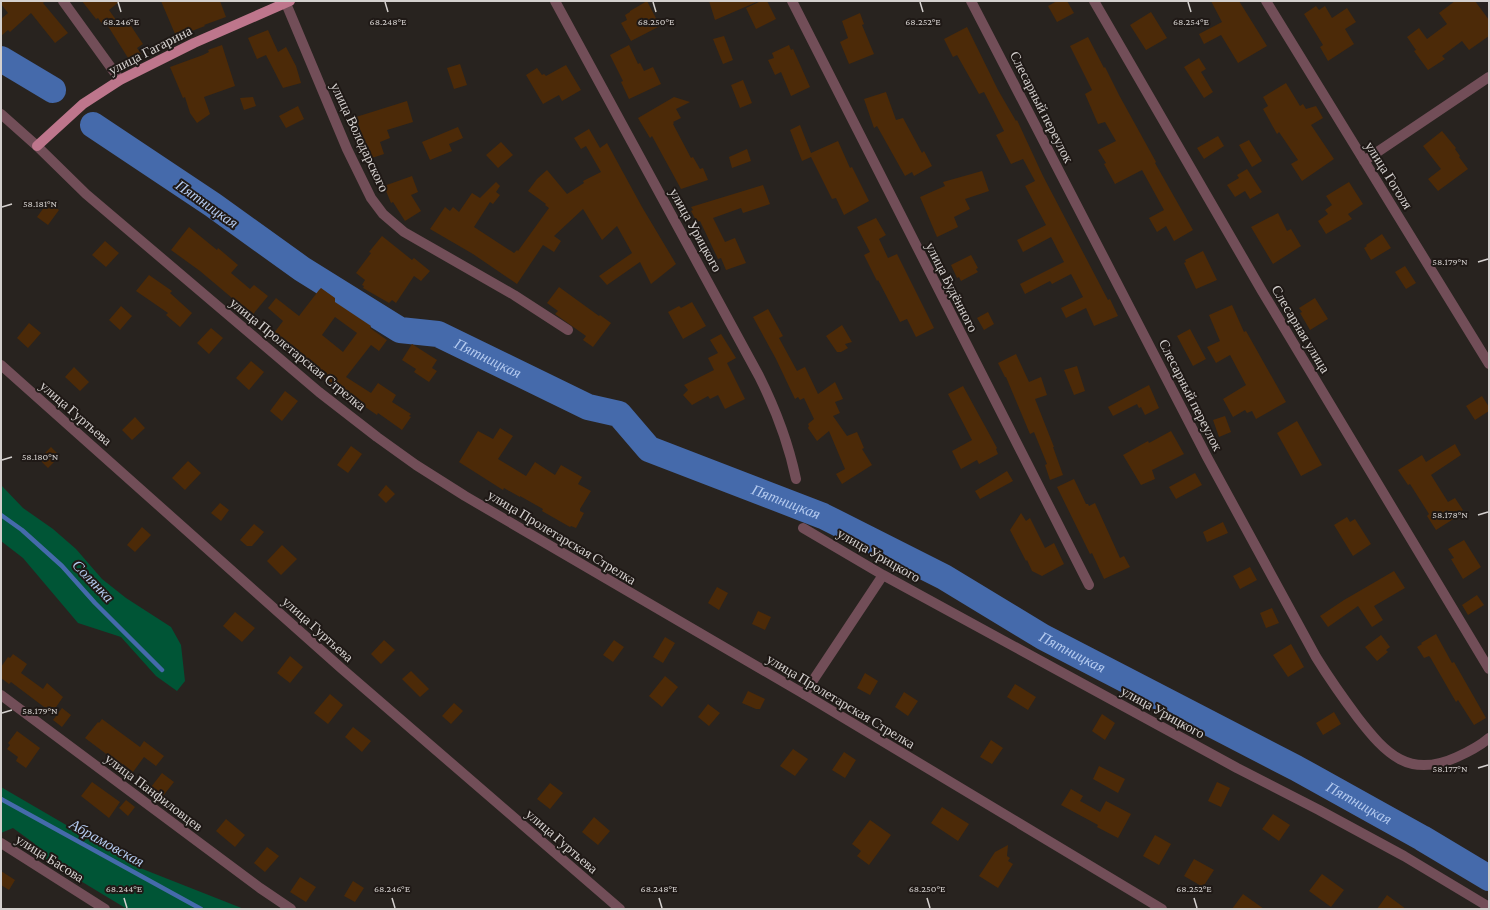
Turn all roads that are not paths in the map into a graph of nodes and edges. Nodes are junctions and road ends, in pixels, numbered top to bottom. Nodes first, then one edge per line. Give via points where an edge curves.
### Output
1 (63, 1) edge
2 (555, 1) edge
3 (792, 1) edge
4 (971, 1) edge
5 (1094, 1) edge
6 (1266, 1) edge
7 (287, 2) edge
8 (1489, 77) edge
9 (120, 80) junction
10 (1, 114) edge
11 (37, 146) junction
12 (1364, 161) junction
13 (568, 330) dead end
14 (1489, 364) edge
15 (1, 365) edge
16 (796, 479) dead end
17 (803, 528) dead end
18 (883, 574) junction
19 (1088, 586) dead end
20 (1489, 669) edge
21 (804, 694) junction
22 (1, 695) edge
23 (1489, 738) edge
24 (1, 843) edge
25 (1489, 907) edge
26 (105, 909) edge
27 (291, 909) edge
28 (620, 909) edge
29 (1162, 909) edge

1 - 9 street
2 - 16 street, улица Урицкого via 759,376 784,432
3 - 19 street, улица Будённого
4 - 23 street, Слесарный переулок via 1207,457 1316,657 1349,707 1378,742 1395,757 1412,764 1436,765 1478,746
5 - 20 street, Слесарная улица via 1262,291
6 - 12 street, улица Гоголя
7 - 9 main road, улица Гагарина via 194,42
7 - 13 street, улица Володарского via 347,149 371,198 383,214 404,232 514,294
8 - 12 street
9 - 11 main road, улица Гагарина via 79,107
10 - 11 street, улица Пролетарская Стрелка
11 - 21 street, улица Пролетарская Стрелка via 86,194 194,287 319,392 416,465
12 - 14 street, улица Гоголя
15 - 28 street, улица Гуртьева via 341,668
17 - 18 street, улица Урицкого
18 - 21 street
18 - 25 street, улица Урицкого via 1237,768 1404,856
21 - 29 street, улица Пролетарская Стрелка
22 - 27 street, улица Панфиловцев
24 - 26 street, улица Басова

